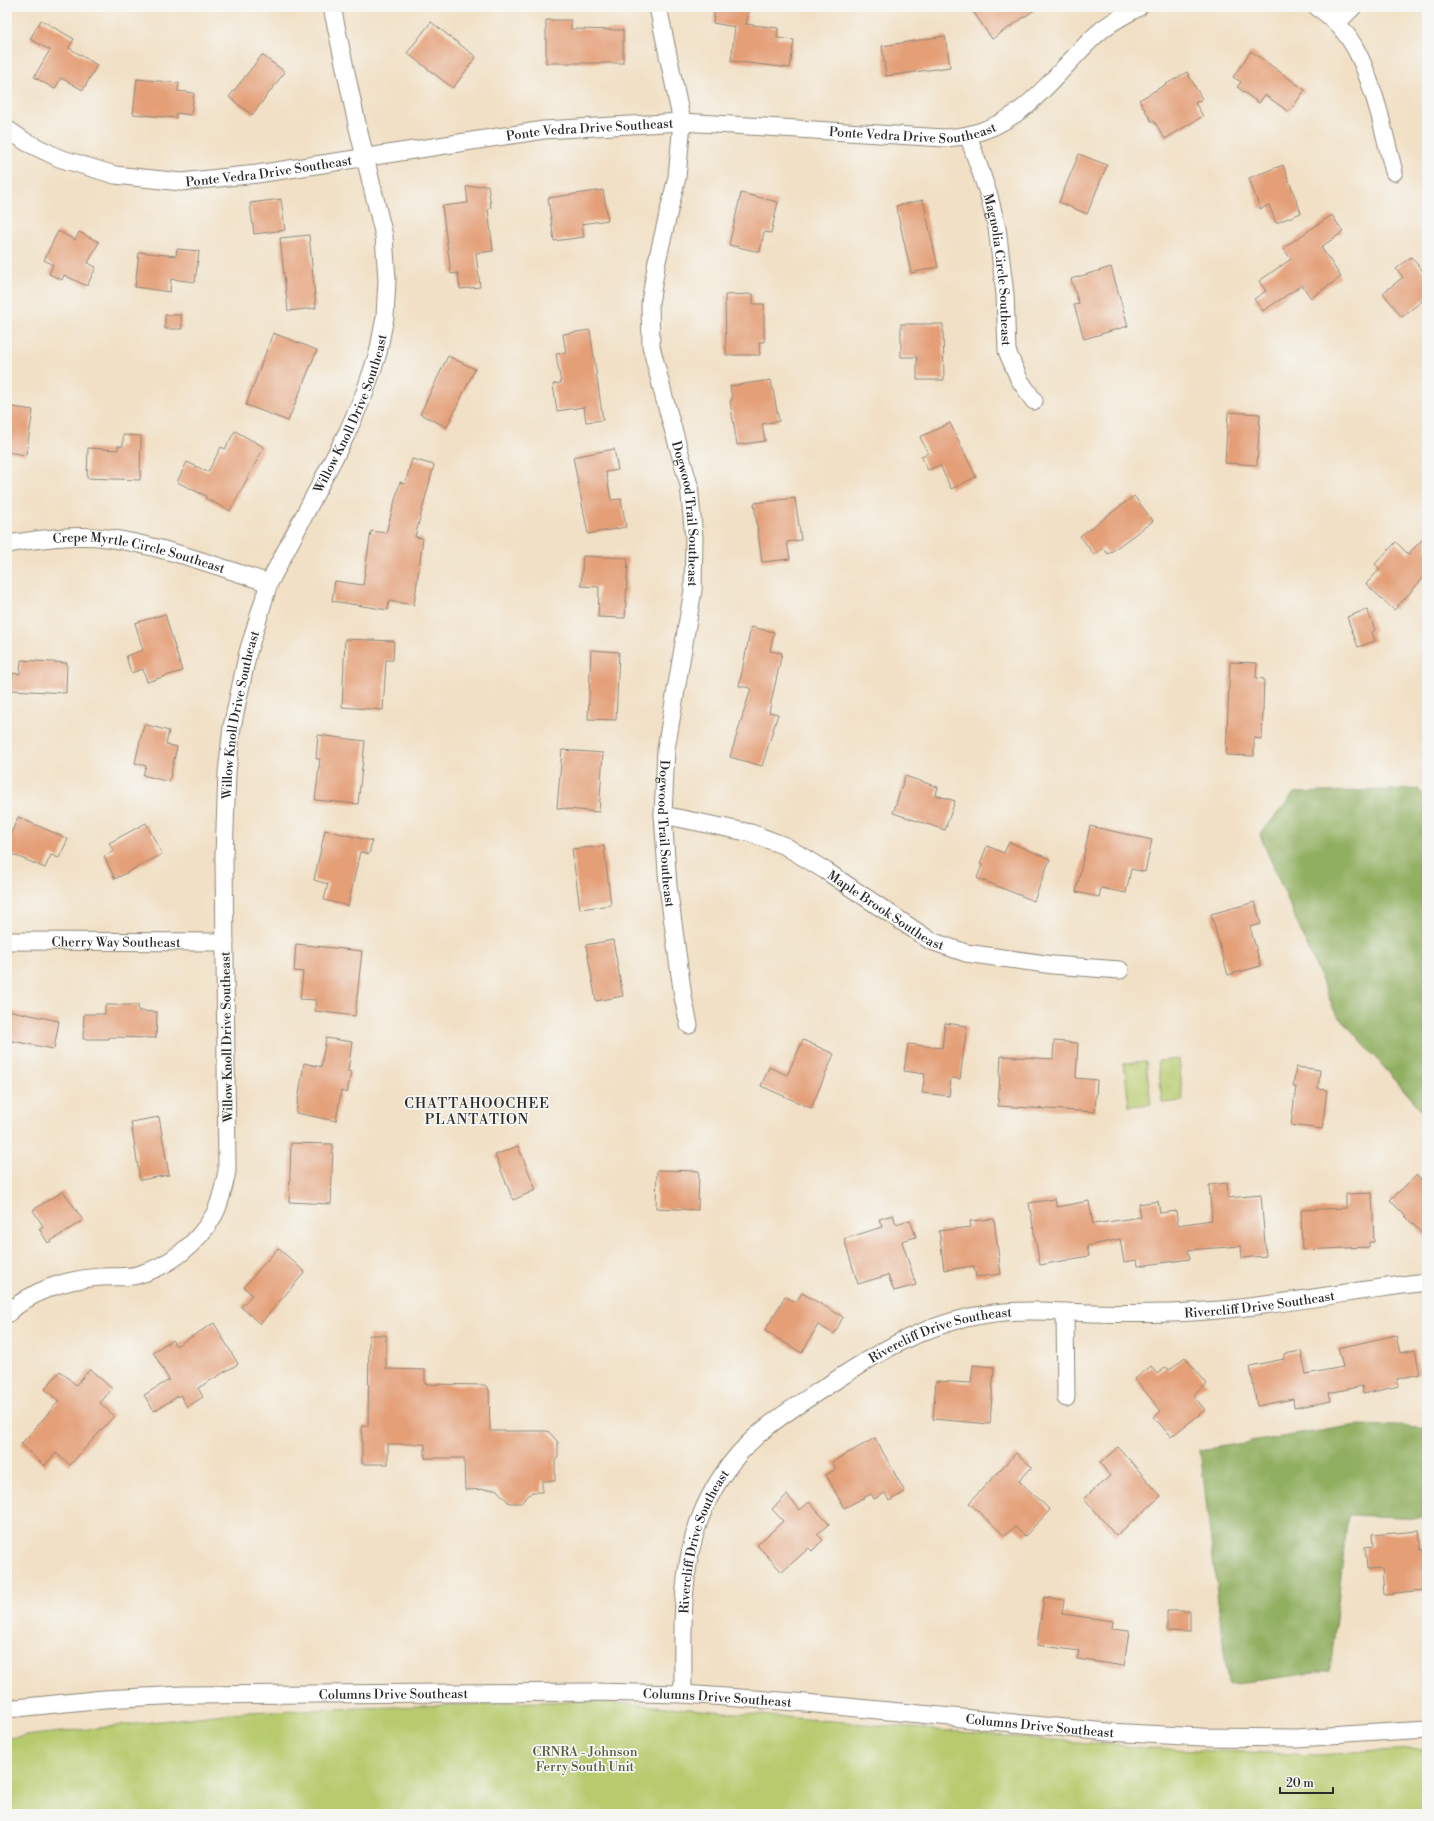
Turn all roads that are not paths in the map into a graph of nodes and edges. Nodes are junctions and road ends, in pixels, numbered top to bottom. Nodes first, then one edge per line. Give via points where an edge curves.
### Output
1 (332, 7) edge
2 (658, 7) edge
3 (1139, 7) edge
4 (1317, 7) edge
5 (1353, 7) edge
6 (1337, 23) junction
7 (682, 122) junction
8 (7, 129) edge
9 (968, 135) junction
10 (365, 157) junction
11 (1394, 172) dead end
12 (1034, 401) dead end
13 (7, 544) edge
14 (269, 583) junction
15 (663, 815) junction
16 (7, 941) edge
17 (225, 942) junction
18 (1120, 970) dead end
19 (689, 1025) dead end
20 (1427, 1282) edge
21 (1065, 1312) junction
22 (7, 1314) edge
23 (1066, 1398) dead end
24 (683, 1694) junction
25 (7, 1709) edge
26 (1427, 1730) edge

1 - 10 street, Willow Knoll Drive Southeast
2 - 7 street, Dogwood Trail Southeast
3 - 9 street, Ponte Vedra Drive Southeast via 1099,32 1031,103 1009,119
4 - 6 street
5 - 6 street
6 - 11 street via 1359,52 1370,78
7 - 9 street, Ponte Vedra Drive Southeast via 944,138
7 - 10 street, Ponte Vedra Drive Southeast via 544,130
7 - 15 street, Dogwood Trail Southeast via 677,177 650,303 651,346 689,485 694,538 693,590 666,749
8 - 10 street, Ponte Vedra Drive Southeast via 26,142 66,160 115,175 181,182 257,174
9 - 12 street, Magnolia Circle Southeast via 997,228 1005,294 1007,351 1018,379
10 - 14 street, Willow Knoll Drive Southeast via 384,236 387,280 385,317 378,353 347,434
13 - 14 street, Crepe Myrtle Circle Southeast via 74,536 107,538 181,555
14 - 17 street, Willow Knoll Drive Southeast via 248,652 232,727 227,773
15 - 18 street, Maple Brook Southeast via 752,833 785,846 931,941 966,953
15 - 19 street, Dogwood Trail Southeast via 668,886
16 - 17 street, Cherry Way Southeast
17 - 22 street, Willow Knoll Drive Southeast via 227,1171 215,1213 190,1244 173,1259 153,1269 137,1275 60,1284 26,1299
20 - 21 street, Rivercliff Drive Southeast via 1207,1311 1137,1314
21 - 23 street
21 - 24 street, Rivercliff Drive Southeast via 1014,1311 991,1314 966,1318 914,1335 870,1358 774,1422 750,1442 712,1489 690,1545 683,1599
24 - 25 street, Columns Drive Southeast via 593,1692 183,1695 104,1699
24 - 26 street, Columns Drive Southeast via 795,1702 1108,1732 1202,1737 1296,1738

